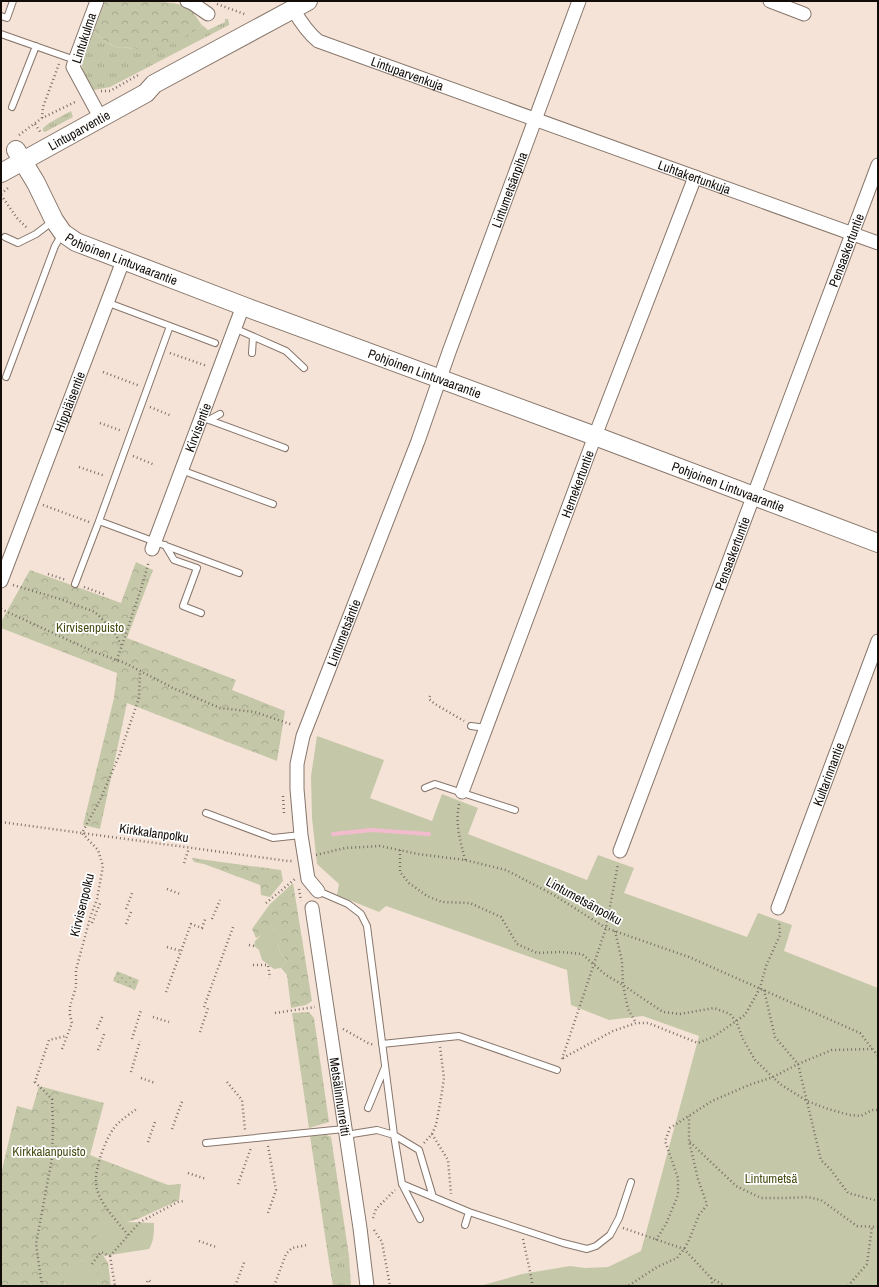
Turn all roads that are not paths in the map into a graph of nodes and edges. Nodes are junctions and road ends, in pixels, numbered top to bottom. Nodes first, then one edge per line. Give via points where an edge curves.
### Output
1 (13, 1) edge
2 (97, 1) edge
3 (187, 1) edge
4 (579, 1) edge
5 (770, 1) edge
6 (300, 5) edge
7 (208, 14) dead end
8 (804, 14) dead end
9 (1, 16) edge
10 (1, 34) edge
11 (36, 46) junction
12 (75, 60) junction
13 (12, 107) dead end
14 (94, 107) junction
15 (536, 120) junction
16 (13, 152) edge
17 (878, 166) edge
18 (1, 173) edge
19 (695, 177) junction
20 (58, 226) junction
21 (852, 233) junction
22 (5, 238) dead end
23 (878, 242) edge
24 (123, 261) junction
25 (106, 302) junction
26 (243, 306) junction
27 (170, 326) junction
28 (234, 328) junction
29 (253, 336) junction
30 (215, 343) dead end
31 (252, 353) dead end
32 (304, 368) dead end
33 (6, 377) dead end
34 (440, 379) junction
35 (220, 414) dead end
36 (205, 418) junction
37 (595, 436) junction
38 (285, 448) dead end
39 (181, 470) junction
40 (753, 496) junction
41 (273, 504) dead end
42 (98, 523) junction
43 (878, 543) edge
44 (157, 545) junction
45 (239, 573) dead end
46 (4, 582) edge
47 (75, 584) road end
48 (201, 613) dead end
49 (878, 641) edge
50 (468, 725) road end
51 (486, 728) junction
52 (425, 788) dead end
53 (462, 792) junction
54 (515, 810) dead end
55 (206, 813) dead end
56 (301, 835) junction
57 (620, 851) road end
58 (318, 891) joint
59 (312, 908) dead end
60 (778, 908) road end
61 (382, 1044) junction
62 (385, 1066) junction
63 (557, 1070) road end
64 (368, 1108) dead end
65 (345, 1132) junction
66 (394, 1135) junction
67 (206, 1143) dead end
68 (631, 1182) dead end
69 (402, 1184) junction
70 (433, 1197) junction
71 (469, 1212) junction
72 (420, 1219) dead end
73 (465, 1225) dead end
74 (367, 1286) edge

1 - 9 lane via 7,18
2 - 12 street, Lintukulma
3 - 7 street
4 - 15 street, Lintumetsänpiha
5 - 8 street
6 - 14 street, Lintuparventie
6 - 15 street, Lintuparvenkuja via 301,24 318,41
10 - 11 lane
11 - 12 lane
11 - 13 lane
12 - 14 street, Lintukulma via 75,71
14 - 16 street, Lintuparventie
15 - 19 street, Luhtakertunkuja
15 - 34 street, Lintumetsänpiha
16 - 18 street, Lintuparventie
16 - 20 street, Pohjoinen Lintuvaarantie via 36,183
17 - 21 street, Pensaskertuntie
19 - 21 street, Luhtakertunkuja
19 - 37 street, Hernekertuntie
20 - 22 lane via 18,243
20 - 24 street, Pohjoinen Lintuvaarantie via 76,242
20 - 33 lane via 55,246
21 - 23 street, Luhtakertunkuja
21 - 40 street, Pensaskertuntie
24 - 25 street, Hippiäisentie
24 - 26 street, Pohjoinen Lintuvaarantie
25 - 27 lane
25 - 46 street, Hippiäisentie via 15,542
26 - 28 street, Kirvisentie
26 - 34 street, Pohjoinen Lintuvaarantie
27 - 30 lane
27 - 42 lane
28 - 29 lane
28 - 36 street, Kirvisentie via 218,371
29 - 31 lane
29 - 32 lane via 286,351
34 - 37 street, Pohjoinen Lintuvaarantie
34 - 56 street, Lintumetsäntie via 303,736 297,764
35 - 36 lane
36 - 38 lane
36 - 39 street, Kirvisentie
37 - 40 street, Pohjoinen Lintuvaarantie
37 - 51 street, Hernekertuntie
39 - 41 lane
39 - 44 street, Kirvisentie
40 - 43 street, Pohjoinen Lintuvaarantie
40 - 57 street, Pensaskertuntie
42 - 44 lane
42 - 47 lane
44 - 45 lane
44 - 48 lane via 174,560 197,568 183,606
49 - 60 street, Kultarinnantie
50 - 51 lane
51 - 53 street, Hernekertuntie
52 - 53 lane via 435,784
53 - 54 lane
55 - 56 lane via 272,838
56 - 58 street, Lintumetsäntie via 308,879
58 - 61 lane via 348,904 362,914 367,926
59 - 65 street, Metsälinnunreitti
61 - 62 lane
61 - 63 lane via 459,1036
62 - 64 lane
62 - 66 lane
65 - 66 lane via 377,1130
65 - 67 lane
65 - 74 street, Metsälinnunreitti via 366,1228
66 - 69 lane
66 - 70 lane via 419,1150
68 - 71 lane via 610,1235 596,1246 587,1248 563,1243
69 - 70 lane
69 - 72 lane
70 - 71 lane
71 - 73 lane

